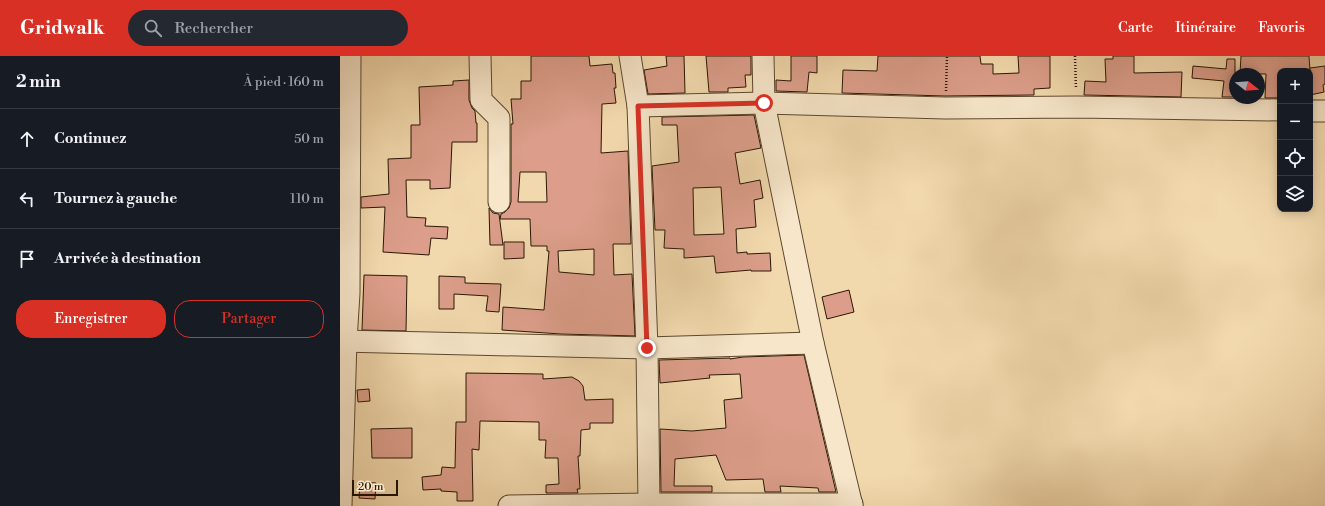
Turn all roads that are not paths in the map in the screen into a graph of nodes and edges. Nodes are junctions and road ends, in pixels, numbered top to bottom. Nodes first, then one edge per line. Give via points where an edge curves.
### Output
1 (350, 56) edge
2 (480, 56) edge
3 (630, 56) edge
4 (763, 56) edge
5 (764, 103) junction
6 (638, 106) junction
7 (1277, 110) edge
8 (1313, 111) edge
9 (1325, 111) edge
10 (345, 184) edge
11 (499, 202) dead end
12 (343, 341) edge
13 (813, 343) junction
14 (647, 348) junction
15 (649, 505) edge
16 (852, 505) edge
17 (341, 506) edge
18 (509, 506) edge

1 - 10 street
2 - 11 street via 481,100 499,118
3 - 6 street
4 - 5 street
5 - 6 street
5 - 7 street via 945,108
5 - 13 street
6 - 14 street
8 - 9 street
10 - 12 street via 348,293
12 - 14 street
12 - 17 street
13 - 14 street
13 - 16 street
14 - 15 street
15 - 16 street
15 - 18 street

